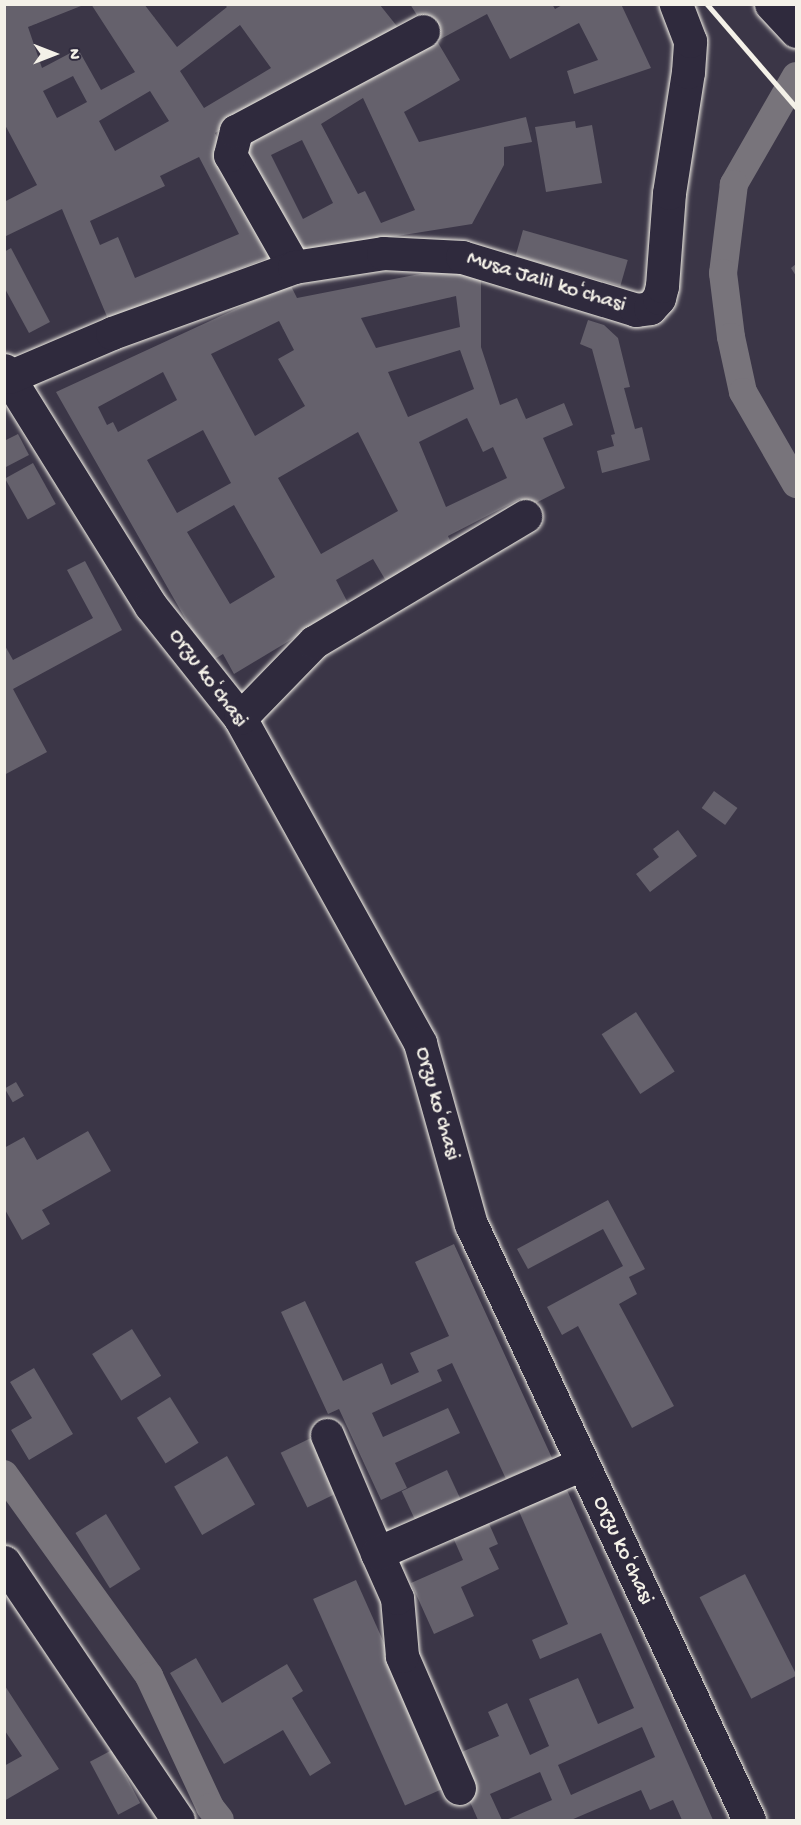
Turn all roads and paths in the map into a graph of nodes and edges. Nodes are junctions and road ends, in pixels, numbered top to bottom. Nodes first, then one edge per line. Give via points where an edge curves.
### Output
1 (676, 4) edge
2 (771, 4) edge
3 (796, 31) edge
4 (423, 32) dead end
5 (294, 267) junction
6 (7, 373) edge
7 (525, 516) dead end
8 (240, 718) junction
9 (327, 1435) dead end
10 (582, 1464) junction
11 (377, 1553) junction
12 (4, 1562) edge
13 (459, 1788) dead end
14 (178, 1821) edge
15 (749, 1821) edge

1 - 5 street, Musa Jalil koʻchasi via 690,41 688,72 669,193 662,286 659,298 650,308 636,310 462,257 383,253
2 - 3 street
4 - 5 street via 236,131 230,155
5 - 6 street, Musa Jalil koʻchasi
6 - 8 street, Orzu koʻchasi via 151,606
7 - 8 street via 314,642
8 - 10 street, Orzu koʻchasi via 420,1043 471,1224
9 - 11 street
10 - 11 street
10 - 15 street, Orzu koʻchasi
11 - 13 street via 397,1598 402,1656
12 - 14 street

